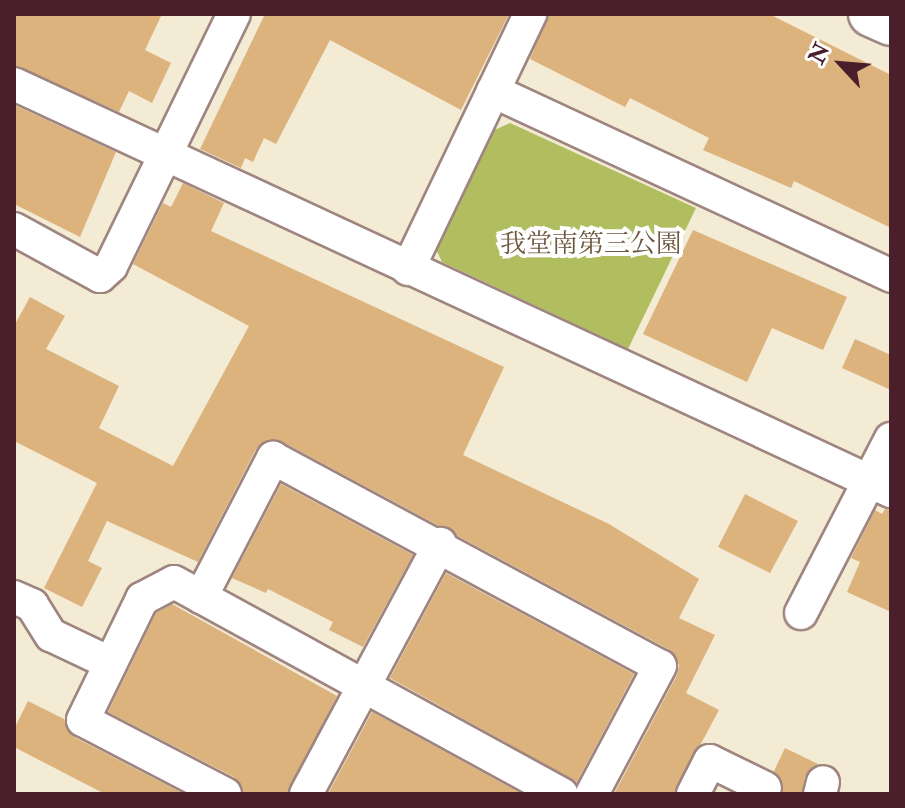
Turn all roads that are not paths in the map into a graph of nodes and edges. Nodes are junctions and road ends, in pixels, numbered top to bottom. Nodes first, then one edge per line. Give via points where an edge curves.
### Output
1 (234, 14) edge
2 (530, 14) edge
3 (871, 14) edge
4 (891, 23) edge
5 (14, 84) edge
6 (493, 91) junction
7 (165, 154) junction
8 (14, 229) edge
9 (408, 269) junction
10 (891, 276) edge
11 (891, 439) edge
12 (881, 486) edge
13 (440, 544) junction
14 (14, 597) edge
15 (201, 597) junction
16 (801, 613) dead end
17 (110, 663) junction
18 (364, 686) junction
19 (765, 788) dead end
20 (225, 794) edge
21 (306, 794) edge
22 (562, 794) edge
23 (592, 794) edge
24 (693, 794) edge

1 - 7 street
2 - 6 street
3 - 4 street
5 - 7 street
6 - 9 street
6 - 10 street
7 - 8 street via 111,266 100,276
7 - 9 street
9 - 12 street
11 - 12 street
12 - 16 street
13 - 15 street via 273,458
13 - 18 street
13 - 23 street via 660,666
14 - 17 street via 32,605 51,635
15 - 17 street via 174,582 142,599
15 - 18 street
17 - 20 street via 83,720
18 - 21 street
18 - 22 street
19 - 24 street via 710,761

